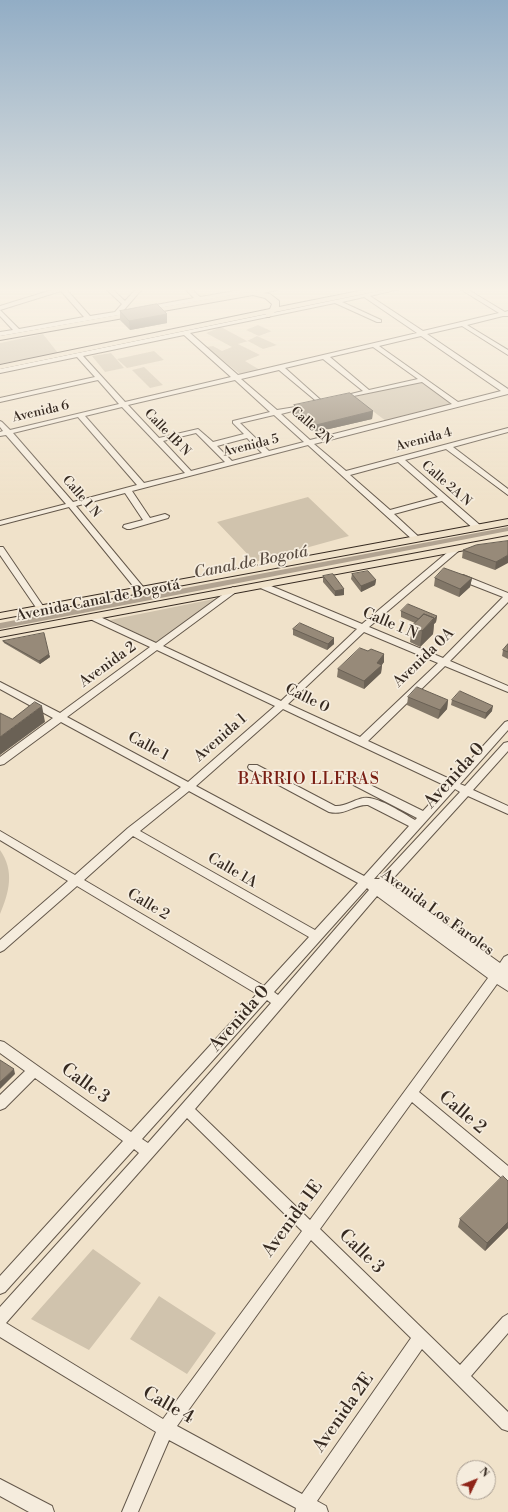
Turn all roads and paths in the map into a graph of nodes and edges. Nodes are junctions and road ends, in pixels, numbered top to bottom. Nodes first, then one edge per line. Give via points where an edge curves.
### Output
1 (37, 360) edge
2 (56, 360) edge
3 (83, 360) edge
4 (216, 360) edge
5 (316, 360) edge
6 (329, 360) edge
7 (395, 360) edge
8 (461, 360) edge
9 (0, 367) edge
10 (281, 368) junction
11 (0, 371) edge
12 (99, 378) junction
13 (237, 378) junction
14 (423, 380) junction
15 (507, 391) edge
16 (368, 392) junction
17 (0, 400) edge
18 (327, 401) junction
19 (457, 404) junction
20 (124, 405) junction
21 (276, 413) junction
22 (80, 415) junction
23 (0, 423) edge
24 (508, 430) edge
25 (499, 432) junction
26 (4, 433) edge
27 (249, 435) junction
28 (508, 439) edge
29 (158, 440) junction
30 (311, 443) junction
31 (212, 445) junction
32 (447, 446) junction
33 (268, 454) junction
34 (399, 459) junction
35 (230, 464) junction
36 (190, 474) junction
37 (345, 474) junction
38 (142, 486) junction
39 (127, 490) junction
40 (508, 493) edge
41 (444, 498) junction
42 (70, 504) junction
43 (389, 513) junction
44 (165, 516) dead end
45 (148, 521) junction
46 (508, 522) edge
47 (0, 523) edge
48 (127, 527) dead end
49 (478, 528) junction
50 (418, 539) junction
51 (508, 539) edge
52 (0, 548) edge
53 (458, 548) junction
54 (443, 570) junction
55 (261, 585) junction
56 (142, 590) junction
57 (233, 590) junction
58 (508, 596) edge
59 (41, 609) junction
60 (0, 616) edge
61 (93, 617) junction
62 (363, 628) junction
63 (0, 634) edge
64 (157, 647) junction
65 (444, 662) junction
66 (0, 685) edge
67 (508, 689) edge
68 (283, 704) junction
69 (60, 718) junction
70 (508, 724) edge
71 (361, 742) junction
72 (508, 745) edge
73 (0, 762) edge
74 (253, 767) dead end
75 (346, 776) dead end
76 (453, 785) junction
77 (189, 786) junction
78 (467, 791) junction
79 (508, 810) edge
80 (421, 821) junction
81 (132, 831) junction
82 (0, 835) edge
83 (76, 880) junction
84 (366, 882) junction
85 (379, 887) junction
86 (317, 936) junction
87 (0, 947) edge
88 (503, 970) edge
89 (508, 986) edge
90 (266, 993) junction
91 (280, 1002) junction
92 (0, 1046) edge
93 (34, 1071) junction
94 (411, 1093) junction
95 (0, 1104) edge
96 (187, 1109) junction
97 (133, 1141) junction
98 (149, 1152) junction
99 (508, 1175) edge
100 (310, 1229) junction
101 (0, 1287) edge
102 (0, 1318) edge
103 (508, 1322) edge
104 (0, 1328) edge
105 (421, 1337) junction
106 (460, 1376) junction
107 (508, 1423) edge
108 (165, 1429) junction
109 (0, 1486) edge
110 (304, 1508) edge
111 (46, 1512) edge
112 (130, 1512) edge
113 (320, 1512) edge

1 - 9 main road
2 - 11 street
3 - 12 street, Calle 1B N
4 - 13 street, Calle 2N
5 - 10 street, Avenida 6
6 - 16 street
7 - 14 street
8 - 15 street
10 - 13 street, Avenida 6
10 - 18 street
12 - 17 street
12 - 20 street, Calle 1B N
13 - 20 street, Avenida 6
13 - 21 street, Calle 2N
14 - 16 street
14 - 19 street
15 - 19 street, Avenida 5
16 - 18 street
18 - 21 street
19 - 30 street, Avenida 5
20 - 22 street, Avenida 6
20 - 29 street, Calle 1B N
21 - 27 street via 235,422
21 - 30 street, Calle 2N
22 - 26 street, Avenida 6
22 - 38 street
23 - 26 street, Calle 1 N
24 - 25 street, Avenida 4
25 - 28 street
25 - 32 street, Avenida 4
26 - 42 street, Calle 1 N
27 - 31 street
27 - 33 street
29 - 31 street via 198,431
29 - 36 street, Calle 1B N
30 - 33 street, Avenida 5
30 - 37 street, Calle 2N
31 - 35 street
32 - 34 street, Avenida 4
32 - 40 street
33 - 35 street, Avenida 5
34 - 37 street, Avenida 4
34 - 41 street, Calle 2A N
35 - 36 street, Avenida 5
36 - 38 street, Avenida 5
37 - 43 street, Calle 2N
38 - 39 street, Avenida 5
39 - 42 street, Avenida 5
39 - 45 street
41 - 43 street
41 - 49 street, Calle 2A N
42 - 47 street, Avenida 5
42 - 56 street, Calle 1 N
43 - 50 street, Calle 2N
44 - 45 street
45 - 48 street
46 - 49 main road, Avenida Canal de Bogotá
49 - 50 main road, Avenida Canal de Bogotá
50 - 56 main road, Avenida Canal de Bogotá
51 - 53 main road, Avenida Canal de Bogotá
52 - 59 street
53 - 54 street, Avenida 1
53 - 55 main road, Avenida Canal de Bogotá
54 - 58 street
54 - 62 street, Avenida 1
55 - 57 main road, Avenida Canal de Bogotá
55 - 62 street, Calle 1 N
56 - 59 main road, Avenida Canal de Bogotá
57 - 61 main road, Avenida Canal de Bogotá
57 - 64 street, Avenida 2
58 - 65 street, Avenida 0A
59 - 60 main road, Avenida Canal de Bogotá
61 - 63 main road, Avenida Canal de Bogotá
61 - 64 street, Calle 0
62 - 65 street, Calle 1 N
62 - 68 street, Avenida 1
64 - 68 street, Calle 0
64 - 69 street, Avenida 2
65 - 67 street, Calle 1 N
65 - 71 street, Avenida 0A
66 - 69 street, Calle 1
68 - 71 street, Calle 0
68 - 77 street, Avenida 1
69 - 73 street, Avenida 2
69 - 77 street, Calle 1
70 - 76 street, Avenida 0
71 - 76 street, Calle 0
72 - 78 street, Avenida 0
74 - 80 street via 339,811 364,800
75 - 80 street
76 - 78 street, Calle 0
76 - 80 street, Avenida 0
77 - 81 street, Avenida 1
77 - 84 street, Calle 1
78 - 79 street, Calle 0
78 - 85 street, Avenida 0
80 - 84 street, Avenida 0
81 - 83 street, Avenida 1
81 - 86 street, Calle 1A
82 - 83 street, Calle 2
83 - 87 street, Avenida 1
83 - 90 street, Calle 2
84 - 85 street, Avenida Los Faroles
84 - 86 street, Avenida 0
85 - 88 street, Avenida Los Faroles
85 - 91 street, Avenida 0
86 - 90 street, Avenida 0
88 - 89 street, Avenida Los Faroles
88 - 94 street, Avenida 1E
90 - 91 street, Calle 2
90 - 97 street, Avenida 0
91 - 96 street, Avenida 0
92 - 93 street, Calle 3
93 - 95 street
93 - 97 street, Calle 3
94 - 99 street, Calle 2
94 - 100 street, Avenida 1E
96 - 98 street, Avenida 0
96 - 100 street, Calle 3
97 - 98 street, Calle 3
97 - 101 street, Avenida 0
98 - 102 street, Avenida 0
100 - 105 street, Calle 3
100 - 108 street, Avenida 1E
103 - 106 street
104 - 108 street, Calle 4
105 - 106 street, Calle 3
105 - 110 street, Avenida 2E
106 - 107 street, Calle 3
108 - 110 street, Calle 4
108 - 112 street, Avenida 1E
109 - 111 street
110 - 113 street, Calle 4

